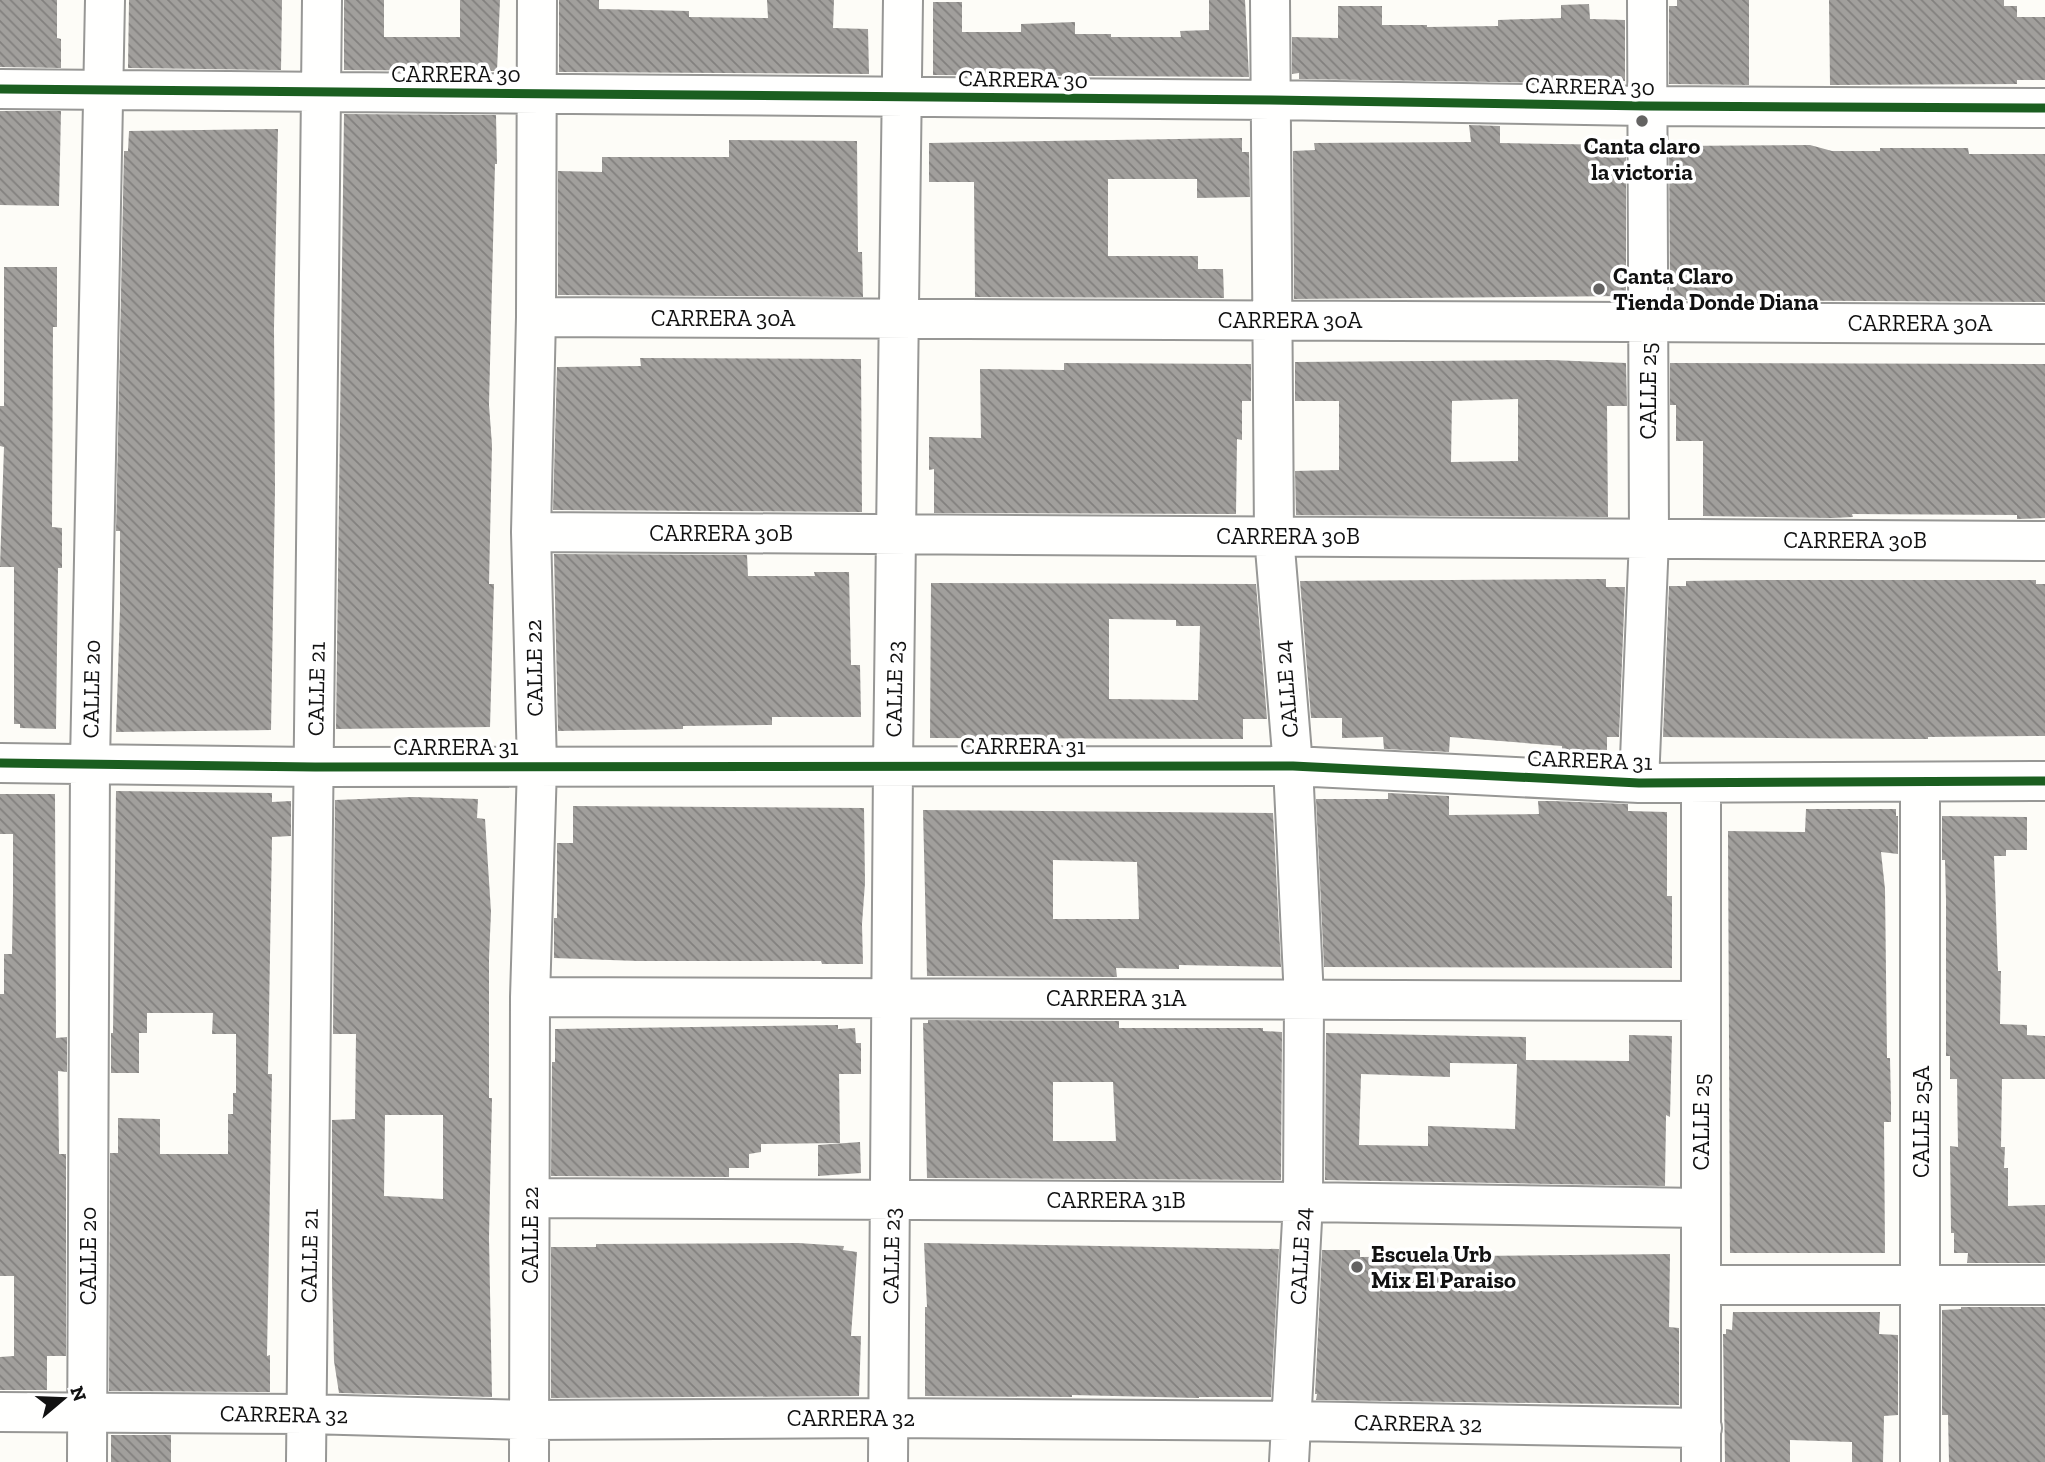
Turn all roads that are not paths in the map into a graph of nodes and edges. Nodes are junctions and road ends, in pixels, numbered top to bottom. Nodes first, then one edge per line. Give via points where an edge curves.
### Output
1 (105, 0) edge
2 (322, 0) edge
3 (537, 0) edge
4 (902, 0) edge
5 (1270, 0) edge
6 (1647, 0) edge
7 (0, 89) edge
8 (103, 90) junction
9 (321, 92) junction
10 (537, 94) junction
11 (902, 97) junction
12 (1271, 100) junction
13 (1646, 106) junction
14 (2045, 108) edge
15 (536, 317) junction
16 (900, 318) junction
17 (1273, 320) junction
18 (1648, 322) junction
19 (2045, 324) edge
20 (531, 531) junction
21 (898, 534) junction
22 (1274, 536) junction
23 (1649, 539) junction
24 (2045, 541) edge
25 (0, 763) edge
26 (90, 763) junction
27 (893, 765) junction
28 (1293, 765) junction
29 (537, 766) junction
30 (315, 767) junction
31 (2045, 781) edge
32 (1920, 782) junction
33 (1639, 783) junction
34 (1701, 783) junction
35 (530, 997) junction
36 (893, 997) junction
37 (1304, 999) junction
38 (1702, 1001) junction
39 (531, 1198) junction
40 (892, 1199) junction
41 (1303, 1202) junction
42 (1701, 1208) junction
43 (1701, 1285) junction
44 (1922, 1285) junction
45 (2045, 1286) edge
46 (0, 1412) edge
47 (88, 1413) junction
48 (307, 1414) junction
49 (889, 1418) junction
50 (529, 1420) junction
51 (1290, 1421) junction
52 (1701, 1445) edge
53 (87, 1462) edge
54 (306, 1462) edge
55 (529, 1462) edge
56 (888, 1462) edge
57 (1289, 1462) edge
58 (1920, 1462) edge

1 - 8 street, CALLE 20
2 - 9 street, CALLE 21
3 - 10 street, CALLE 22
4 - 11 street, CALLE 23
5 - 12 street, CALLE 24
6 - 13 street, CALLE 25
7 - 8 street, CARRERA 30
8 - 9 street, CARRERA 30
8 - 26 street, CALLE 20
9 - 10 street, CARRERA 30
9 - 30 street, CALLE 21
10 - 11 street, CARRERA 30
10 - 15 street, CALLE 22
11 - 12 street, CARRERA 30
11 - 16 street, CALLE 23
12 - 13 street, CARRERA 30
12 - 17 street, CALLE 24
13 - 14 street, CARRERA 30
13 - 18 street, CALLE 25
15 - 16 street, CARRERA 30A
15 - 20 street, CALLE 22
16 - 17 street, CARRERA 30A
16 - 21 street, CALLE 23
17 - 18 street, CARRERA 30A
17 - 22 street, CALLE 24
18 - 19 street, CARRERA 30A
18 - 23 street, CALLE 25
20 - 21 street, CARRERA 30B
20 - 29 street, CALLE 22
21 - 22 street, CARRERA 30B
21 - 27 street, CALLE 23
22 - 23 street, CARRERA 30B
22 - 28 street, CALLE 24
23 - 24 street, CARRERA 30B
23 - 33 street, CALLE 25
25 - 26 street, CARRERA 31
26 - 30 street, CARRERA 31
26 - 47 street, CALLE 20
27 - 28 street, CARRERA 31
27 - 29 street, CARRERA 31
27 - 36 street, CALLE 23
28 - 33 street, CARRERA 31
28 - 37 street, CALLE 24
29 - 30 street, CARRERA 31
29 - 35 street, CALLE 22
30 - 48 street, CALLE 21
31 - 32 street, CARRERA 31
32 - 34 street, CARRERA 31
32 - 44 street, CALLE 25A
33 - 34 street, CARRERA 31
34 - 38 street, CALLE 25
35 - 36 street, CARRERA 31A
35 - 39 street, CALLE 22
36 - 37 street, CARRERA 31A
36 - 40 street, CALLE 23
37 - 38 street, CARRERA 31A
37 - 41 street, CALLE 24
38 - 42 street, CALLE 25
39 - 40 street, CARRERA 31B
39 - 50 street, CALLE 22
40 - 41 street, CARRERA 31B
40 - 49 street, CALLE 23
41 - 42 street, CARRERA 31B
41 - 51 street, CALLE 24
42 - 43 street, CALLE 25
43 - 44 street
43 - 52 street, CALLE 25
44 - 45 street
44 - 58 street, CALLE 25A
46 - 47 street, CARRERA 32
47 - 48 street, CARRERA 32
47 - 53 street, CALLE 20
48 - 50 street, CARRERA 32
48 - 54 street, CALLE 21
49 - 50 street, CARRERA 32
49 - 51 street, CARRERA 32
49 - 56 street, CALLE 23
50 - 55 street, CALLE 22
51 - 52 street, CARRERA 32
51 - 57 street, CALLE 24

